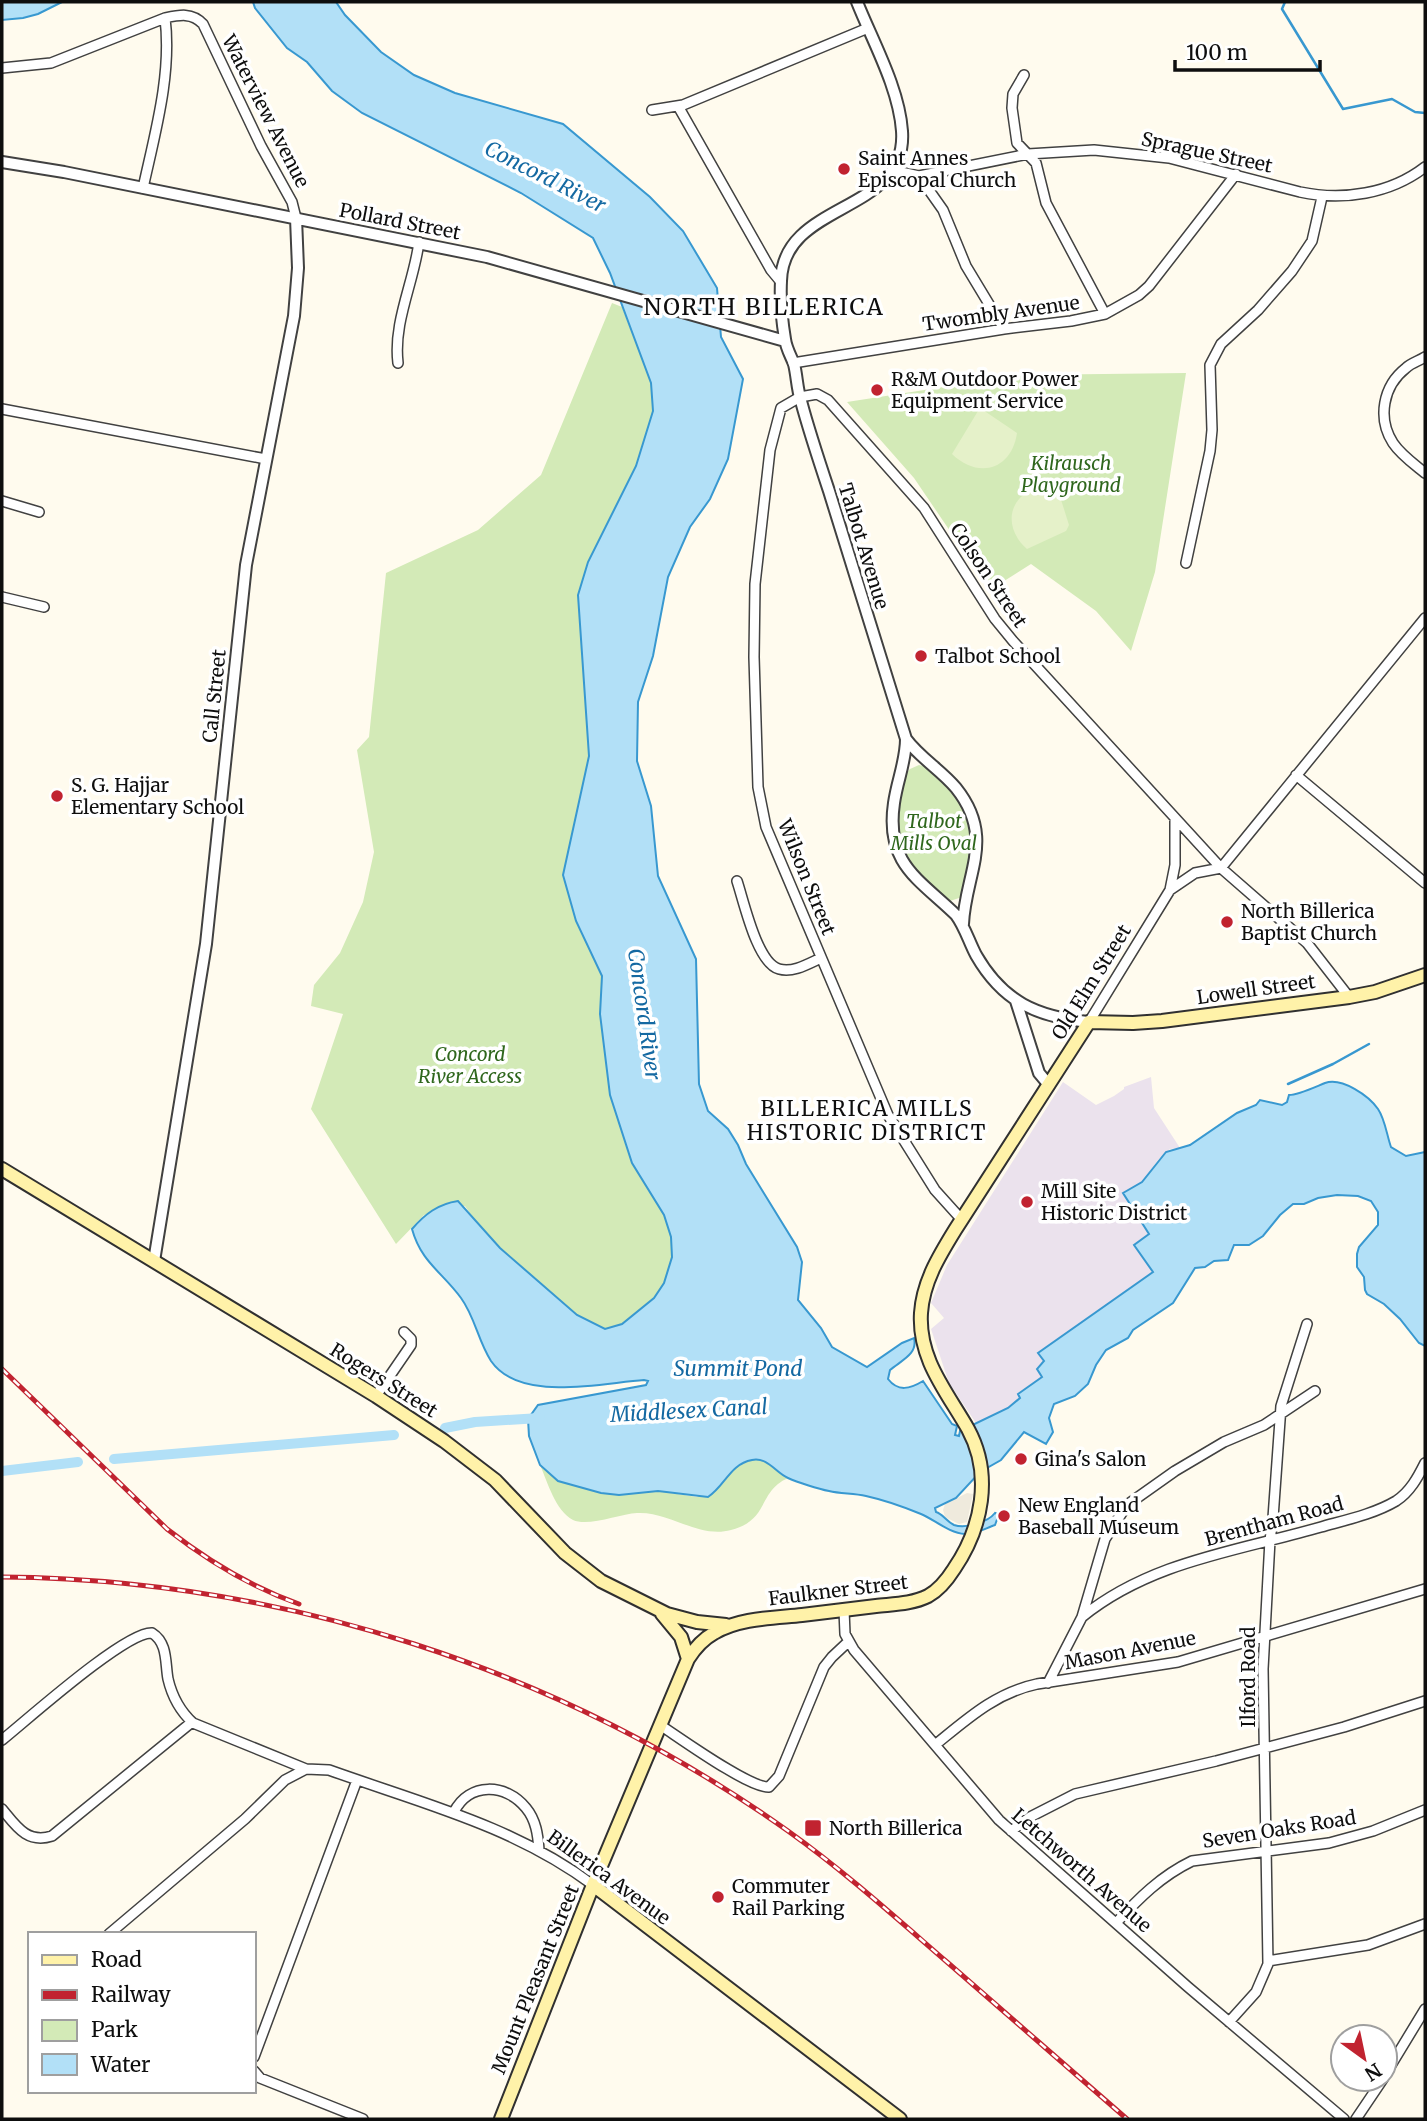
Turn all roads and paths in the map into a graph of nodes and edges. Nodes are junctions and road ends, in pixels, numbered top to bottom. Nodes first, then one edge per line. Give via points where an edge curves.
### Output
1 (857, 2) edge
2 (164, 18) junction
3 (867, 28) junction
4 (2, 68) edge
5 (1024, 75) dead end
6 (678, 106) junction
7 (652, 110) dead end
8 (1028, 154) junction
9 (2, 162) edge
10 (1425, 167) edge
11 (892, 170) junction
12 (1236, 174) junction
13 (919, 176) junction
14 (143, 188) junction
15 (1322, 197) junction
16 (296, 218) junction
17 (419, 242) junction
18 (781, 282) junction
19 (1105, 314) junction
20 (1004, 329) junction
21 (785, 341) junction
22 (1425, 357) edge
23 (398, 363) dead end
24 (793, 363) junction
25 (800, 397) junction
26 (2, 409) edge
27 (266, 459) junction
28 (1425, 474) edge
29 (2, 501) edge
30 (38, 512) dead end
31 (1186, 563) dead end
32 (2, 597) edge
33 (44, 607) dead end
34 (1425, 618) edge
35 (906, 739) junction
36 (1296, 775) junction
37 (1175, 820) junction
38 (1221, 868) junction
39 (737, 881) dead end
40 (1425, 883) edge
41 (1170, 890) junction
42 (963, 924) junction
43 (821, 958) junction
44 (1425, 975) edge
45 (1349, 997) junction
46 (1016, 1001) junction
47 (1089, 1022) junction
48 (1049, 1085) junction
49 (2, 1169) edge
50 (962, 1220) junction
51 (154, 1261) junction
52 (1307, 1324) dead end
53 (404, 1332) dead end
54 (1315, 1391) dead end
55 (376, 1396) junction
56 (1279, 1414) junction
57 (967, 1427) joint
58 (1425, 1463) edge
59 (1270, 1540) junction
60 (1425, 1589) edge
61 (844, 1610) junction
62 (659, 1611) junction
63 (1082, 1617) junction
64 (733, 1625) junction
65 (1265, 1636) junction
66 (848, 1642) junction
67 (688, 1659) junction
68 (1048, 1682) junction
69 (1425, 1701) edge
70 (192, 1722) junction
71 (660, 1725) junction
72 (2, 1741) edge
73 (935, 1745) junction
74 (1265, 1748) junction
75 (306, 1769) junction
76 (357, 1780) junction
77 (2, 1809) edge
78 (1425, 1810) edge
79 (454, 1812) junction
80 (1011, 1831) junction
81 (539, 1850) junction
82 (1266, 1850) junction
83 (593, 1885) junction
84 (1116, 1923) junction
85 (1425, 1924) edge
86 (111, 1932) edge
87 (1268, 1961) junction
88 (1425, 2009) edge
89 (1229, 2022) junction
90 (256, 2052) edge
91 (1399, 2052) edge
92 (257, 2075) edge
93 (1373, 2093) edge
94 (363, 2119) edge
95 (501, 2119) edge
96 (900, 2119) edge
97 (1344, 2119) edge
98 (1356, 2119) edge

1 - 3 street
2 - 4 street, Waterview Avenue via 51,63
2 - 14 street via 167,53
2 - 16 street, Waterview Avenue via 186,15 203,24 288,193
3 - 6 street
3 - 11 street via 898,106 902,134
5 - 8 street via 1013,94 1012,108 1017,142
6 - 7 street
6 - 18 street
8 - 12 street, Sprague Street via 1094,150 1169,158
8 - 13 street, Sprague Street
8 - 19 street via 1036,163 1046,203
9 - 14 street, Pollard Street
10 - 15 street, Sprague Street via 1379,190
11 - 13 street, Sprague Street
11 - 18 street via 871,193 802,233 785,258
12 - 15 street, Sprague Street
12 - 19 street, Twombly Avenue via 1149,286
13 - 20 street via 943,210 966,266
14 - 16 street, Pollard Street
15 - 31 street via 1312,241 1299,261 1222,344 1210,365 1210,451
16 - 17 street, Pollard Street
16 - 27 street, Call Street via 295,307
17 - 21 street, Pollard Street via 508,262
17 - 23 street via 399,335
18 - 21 street
19 - 20 street, Twombly Avenue
20 - 24 street, Twombly Avenue
21 - 24 street
22 - 28 street via 1406,367 1391,383 1384,416 1393,443
24 - 25 street, Talbot Avenue
25 - 35 street, Talbot Avenue
25 - 37 street, Colson Street via 817,394 828,400 903,482 1013,641
25 - 43 street, Wilson Street via 788,402 777,416 755,584 758,787 766,827
26 - 27 street
27 - 51 street, Call Street via 246,565 206,944
29 - 30 street
32 - 33 street
34 - 36 street
35 - 42 street, Talbot Avenue via 955,787 972,820 976,857
35 - 42 street, Talbot Avenue via 894,801 895,842 908,870
36 - 38 street
36 - 40 street
37 - 38 street, Colson Street
37 - 41 street
38 - 41 street, Old Elm Street via 1195,873
38 - 45 street, Colson Street via 1307,943
39 - 43 street via 769,964 787,970
41 - 47 street, Old Elm Street
42 - 46 street, Talbot Avenue via 984,967
43 - 50 street, Wilson Street via 891,1122 935,1190
44 - 45 main road, Lowell Street
45 - 47 main road, Lowell Street via 1162,1021
46 - 47 street, Talbot Avenue via 1050,1016
46 - 48 street, Talbot Avenue via 1039,1073
47 - 48 main road, Old Elm Street
48 - 50 main road, Old Elm Street
49 - 51 main road, Rogers Street
50 - 57 main road, Old Elm Street via 928,1282 921,1322 930,1365
51 - 55 main road, Rogers Street
52 - 56 street, Ilford Road
53 - 55 street via 411,1345
54 - 56 street
55 - 62 main road, Rogers Street via 495,1480 588,1573
56 - 59 street, Ilford Road
56 - 63 street via 1175,1471 1119,1515 1102,1546
57 - 61 main road, Faulkner Street via 982,1472 981,1501 975,1528 955,1568 932,1593 911,1602
58 - 59 street, Brentham Road via 1409,1490 1391,1504
59 - 63 street, Brentham Road via 1146,1577
59 - 65 street, Ilford Road
60 - 65 street, Mason Avenue
61 - 64 main road, Faulkner Street
61 - 66 street
62 - 64 main road, Rogers Street via 697,1622
62 - 67 main road via 677,1630
63 - 68 street
64 - 67 main road, Mount Pleasant Street via 701,1642
65 - 68 street, Mason Avenue via 1166,1664
65 - 74 street, Ilford Road
66 - 71 street via 824,1667 779,1776 769,1787 745,1779
66 - 73 street, Letchworth Avenue
67 - 71 main road, Mount Pleasant Street
68 - 73 street, Mason Avenue via 993,1700
69 - 74 street
70 - 72 street via 172,1692 162,1645 152,1633 141,1634 79,1677
70 - 75 street, Billerica Avenue
70 - 77 street via 57,1833 39,1839 22,1834
71 - 83 main road, Mount Pleasant Street
73 - 80 street, Letchworth Avenue
74 - 80 street via 1075,1794
74 - 82 street, Ilford Road
75 - 76 street, Billerica Avenue via 320,1768
75 - 86 street via 285,1780
76 - 79 street, Billerica Avenue
76 - 90 street
78 - 82 street, Seven Oaks Road via 1329,1843
79 - 81 street, Billerica Avenue
79 - 81 street via 470,1792 487,1788 511,1794 527,1809 538,1831
80 - 84 street, Letchworth Avenue
81 - 83 street, Billerica Avenue
82 - 84 street, Seven Oaks Road via 1192,1861 1154,1884
82 - 87 street, Ilford Road
83 - 95 main road, Mount Pleasant Street
83 - 96 main road, Billerica Avenue
84 - 89 street, Letchworth Avenue
85 - 87 street via 1368,1945
87 - 89 street, Ilford Road via 1256,1992
88 - 91 street
89 - 97 street, Letchworth Avenue
92 - 94 street
93 - 98 street

